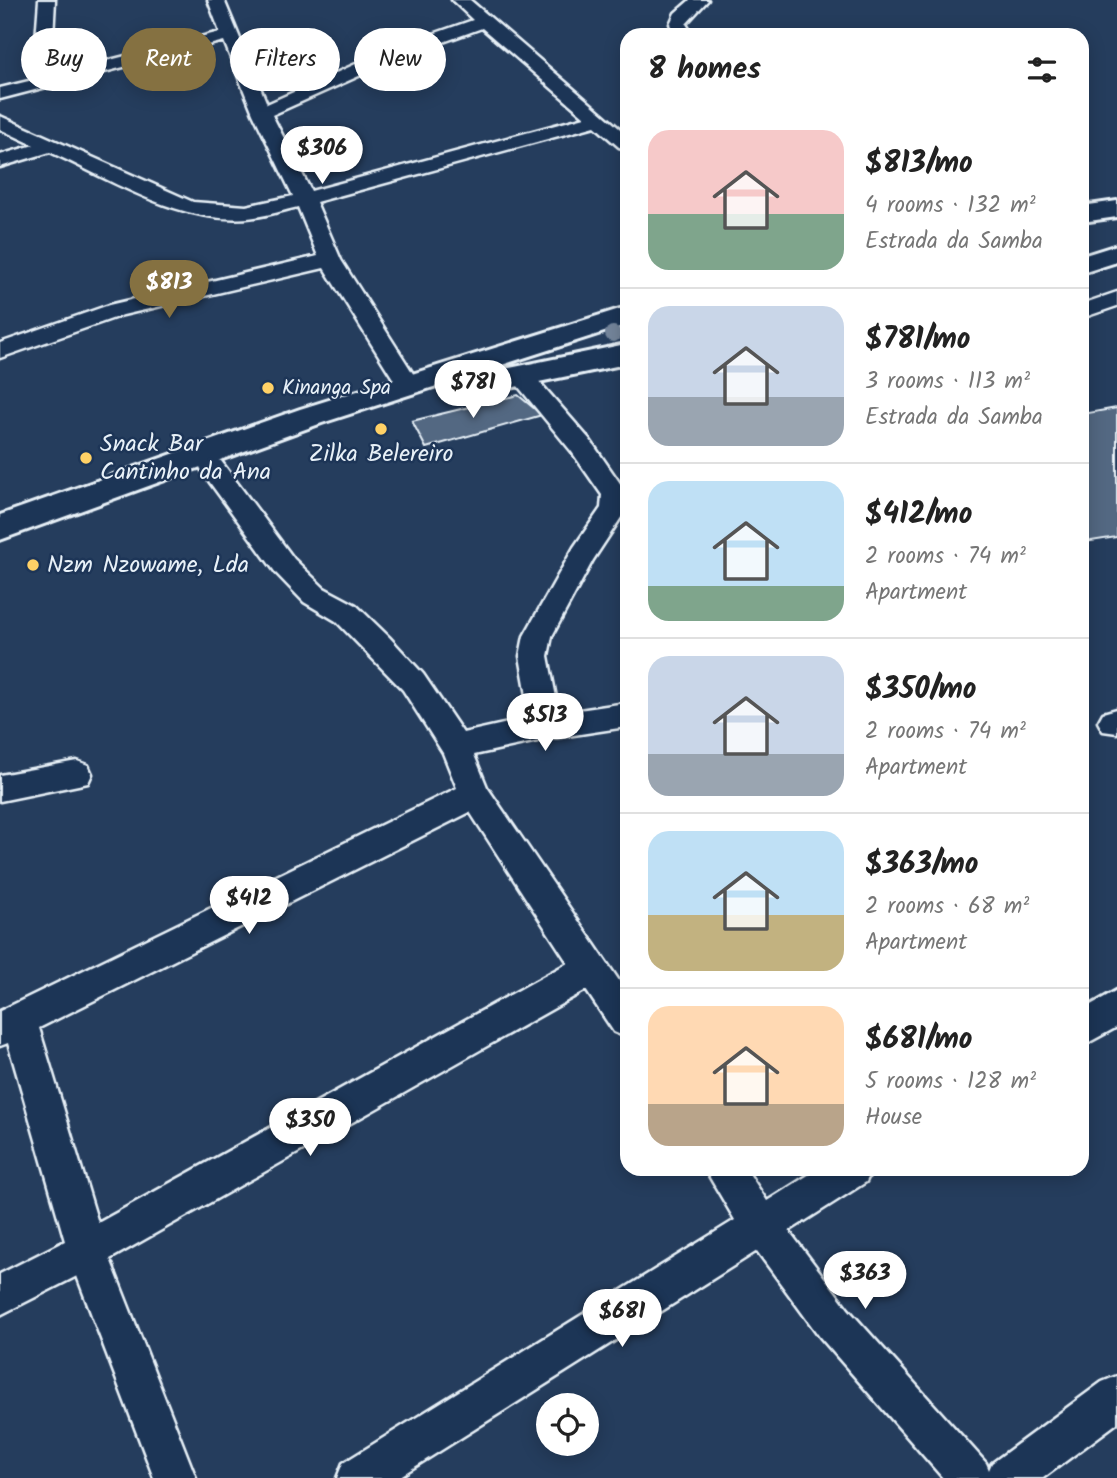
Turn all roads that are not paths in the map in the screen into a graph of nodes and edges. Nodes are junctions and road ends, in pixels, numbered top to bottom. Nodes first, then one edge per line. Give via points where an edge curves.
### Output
1 (47, 0) edge
2 (216, 0) edge
3 (460, 0) edge
4 (700, 0) edge
5 (485, 21) junction
6 (45, 28) edge
7 (680, 28) edge
8 (229, 35) junction
9 (107, 66) edge
10 (21, 88) edge
11 (0, 94) edge
12 (262, 113) junction
13 (598, 119) junction
14 (0, 122) edge
15 (620, 138) edge
16 (50, 146) junction
17 (0, 161) edge
18 (304, 197) junction
19 (1117, 209) edge
20 (1089, 213) edge
21 (1117, 253) edge
22 (330, 260) junction
23 (1089, 263) edge
24 (1117, 299) edge
25 (1089, 309) edge
26 (620, 318) edge
27 (0, 351) edge
28 (620, 355) edge
29 (521, 375) junction
30 (407, 383) junction
31 (212, 467) junction
32 (0, 528) edge
33 (0, 551) edge
34 (620, 716) edge
35 (547, 727) junction
36 (456, 747) junction
37 (77, 774) dead end
38 (0, 788) edge
39 (475, 794) junction
40 (592, 968) junction
41 (1117, 1007) edge
42 (620, 1011) edge
43 (9, 1024) edge
44 (1089, 1025) edge
45 (729, 1176) edge
46 (842, 1176) edge
47 (761, 1225) junction
48 (88, 1250) junction
49 (0, 1296) edge
50 (1117, 1397) edge
51 (175, 1478) edge
52 (359, 1478) edge
53 (971, 1478) edge
54 (1007, 1478) edge

1 - 6 street
2 - 8 street
3 - 5 street
4 - 7 street via 681,17
5 - 12 street via 393,54
5 - 13 street
8 - 9 street
8 - 12 street
10 - 11 street
12 - 18 street
13 - 15 street
13 - 18 street via 386,179
14 - 16 street
16 - 17 street
16 - 18 street via 187,207 234,213
18 - 22 street
19 - 20 main road
21 - 23 main road
22 - 27 street via 117,310
22 - 30 street
24 - 25 street
26 - 30 main road
28 - 29 main road
29 - 31 main road via 333,427
29 - 35 street via 615,494 614,509 538,636 534,656
30 - 32 main road via 198,453
31 - 33 main road
31 - 36 street via 285,566 314,595 346,613 379,645 412,682
34 - 35 street
35 - 36 street
36 - 39 street
37 - 38 street
39 - 40 street
39 - 43 street
40 - 42 street
40 - 48 street
41 - 44 street
43 - 48 street
45 - 47 street
46 - 47 street
47 - 52 street
47 - 53 street via 834,1323
48 - 49 street
48 - 51 street
50 - 54 street

